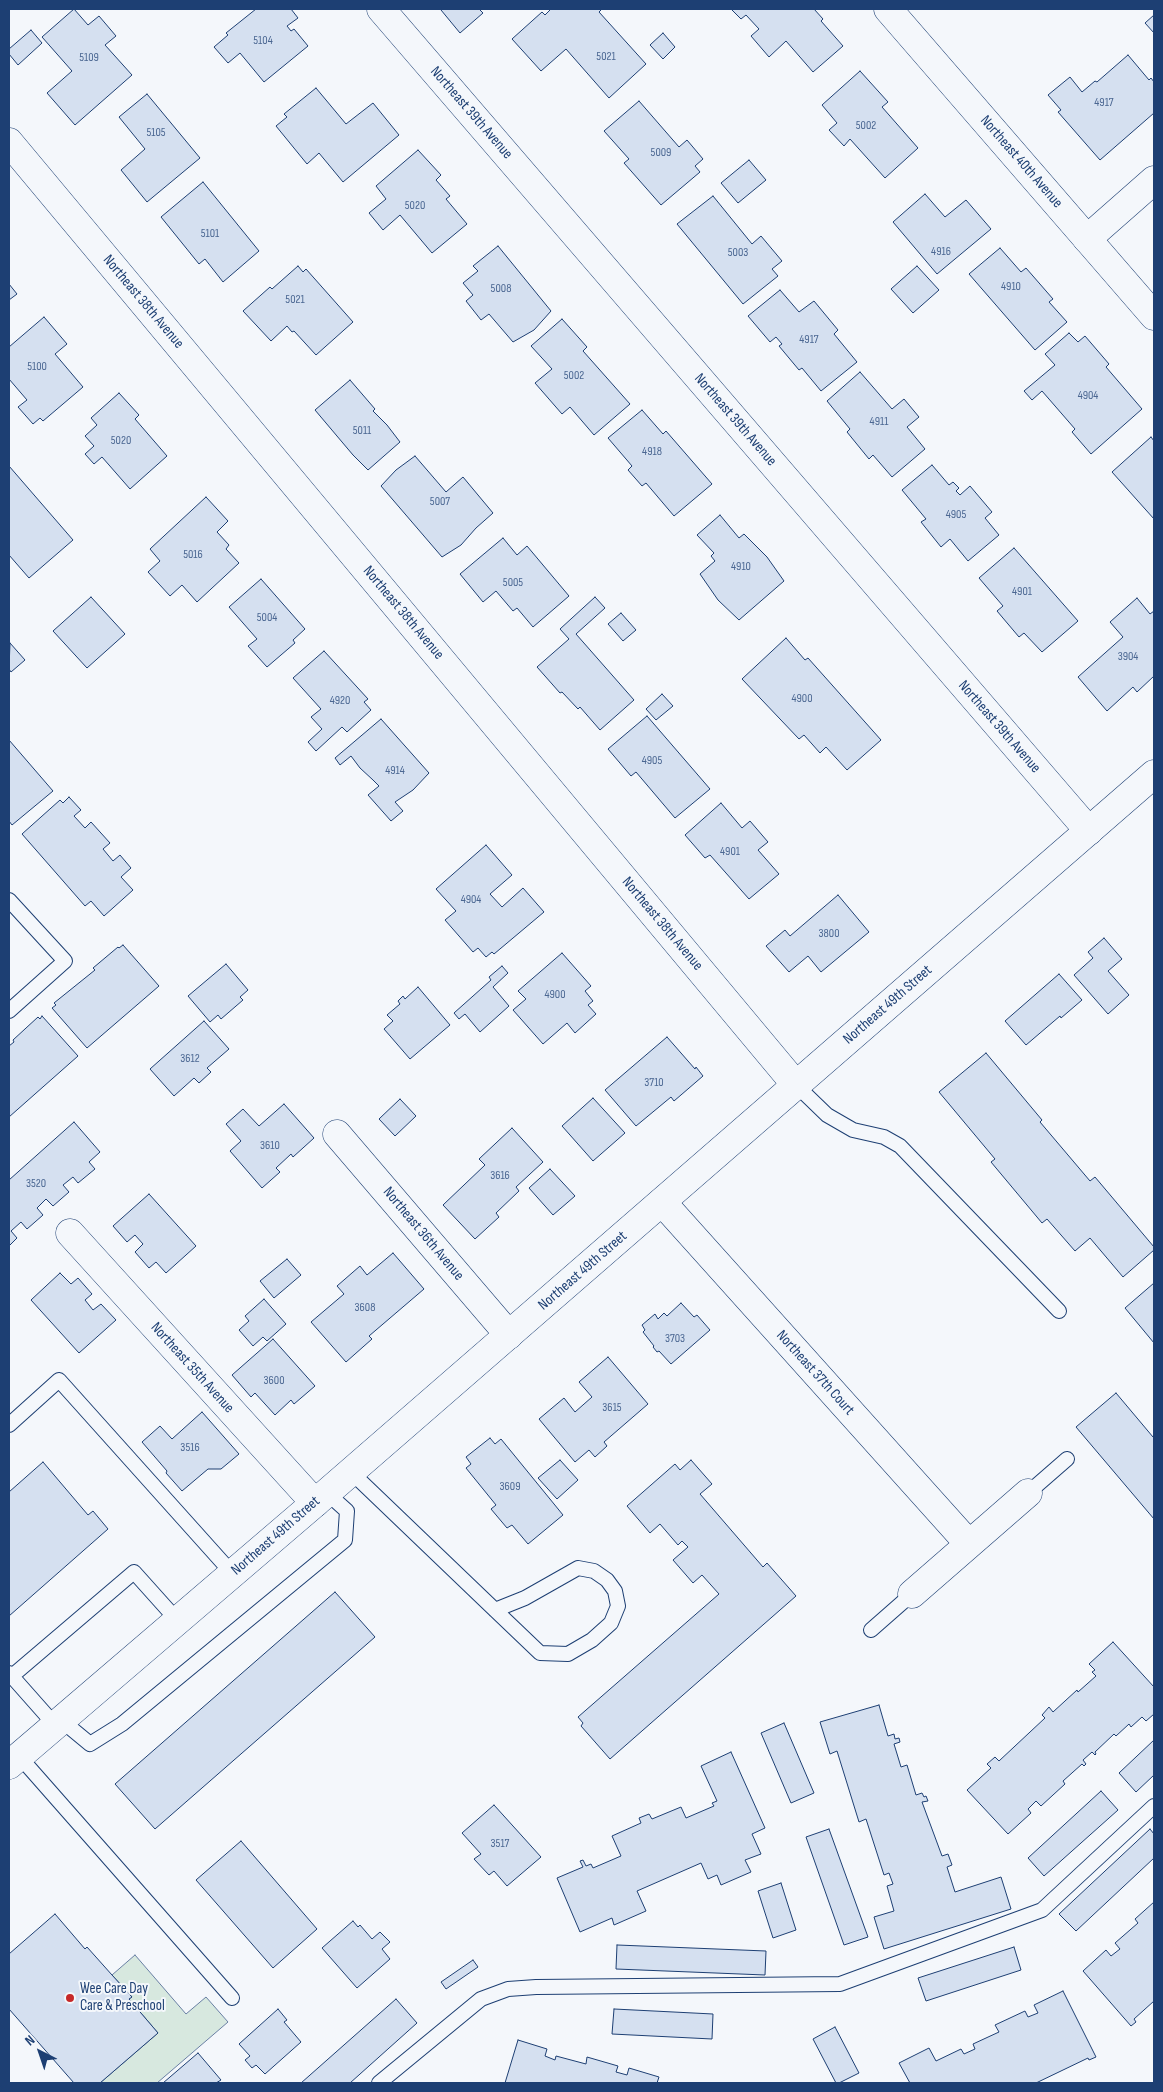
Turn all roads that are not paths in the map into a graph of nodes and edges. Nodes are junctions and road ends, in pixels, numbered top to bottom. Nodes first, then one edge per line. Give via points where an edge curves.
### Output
1 (381, 9) edge
2 (888, 9) edge
3 (9, 142) edge
4 (1154, 180) edge
5 (1087, 239) junction
6 (1154, 316) edge
7 (1154, 774) edge
8 (1089, 831) junction
9 (9, 900) edge
10 (9, 1011) edge
11 (796, 1085) junction
12 (336, 1134) dead end
13 (662, 1202) junction
14 (70, 1233) dead end
15 (1059, 1311) dead end
16 (508, 1335) junction
17 (9, 1425) edge
18 (1067, 1459) dead end
19 (351, 1472) junction
20 (1028, 1493) joint
21 (321, 1498) junction
22 (969, 1544) junction
23 (232, 1573) junction
24 (912, 1594) joint
25 (495, 1610) junction
26 (178, 1620) junction
27 (871, 1630) dead end
28 (10, 1675) edge
29 (58, 1723) junction
30 (12, 1762) edge
31 (1154, 1806) edge
32 (232, 1998) dead end
33 (379, 2083) edge

1 - 8 street, Northeast 39th Avenue
2 - 5 street, Northeast 40th Avenue
3 - 11 street, Northeast 38th Avenue
4 - 5 street
5 - 6 street, Northeast 40th Avenue
7 - 8 street, Northeast 49th Street
8 - 11 street, Northeast 49th Street
9 - 10 lane via 65,961
11 - 13 street, Northeast 49th Street
11 - 15 lane via 828,1115 853,1130 884,1137 900,1146
12 - 16 street, Northeast 36th Avenue
13 - 16 street, Northeast 49th Street
13 - 22 street, Northeast 37th Court
14 - 21 street, Northeast 35th Avenue
16 - 19 street, Northeast 49th Street
17 - 23 lane via 59,1380
18 - 20 lane
19 - 21 street, Northeast 49th Street
19 - 25 lane
20 - 22 street
21 - 23 street, Northeast 49th Street
21 - 29 lane via 347,1511 345,1540 122,1724 90,1744
22 - 24 street
23 - 26 street, Northeast 49th Street
24 - 27 lane
25 - 25 lane via 540,1653 568,1654 592,1640 611,1623 618,1606 615,1591 607,1580 594,1571 578,1568 525,1598
26 - 28 lane via 134,1572
26 - 29 street, Northeast 49th Street
28 - 29 lane
29 - 30 street, Northeast 49th Street
30 - 32 lane
31 - 33 lane via 1042,1910 840,1984 508,1989 481,2000

